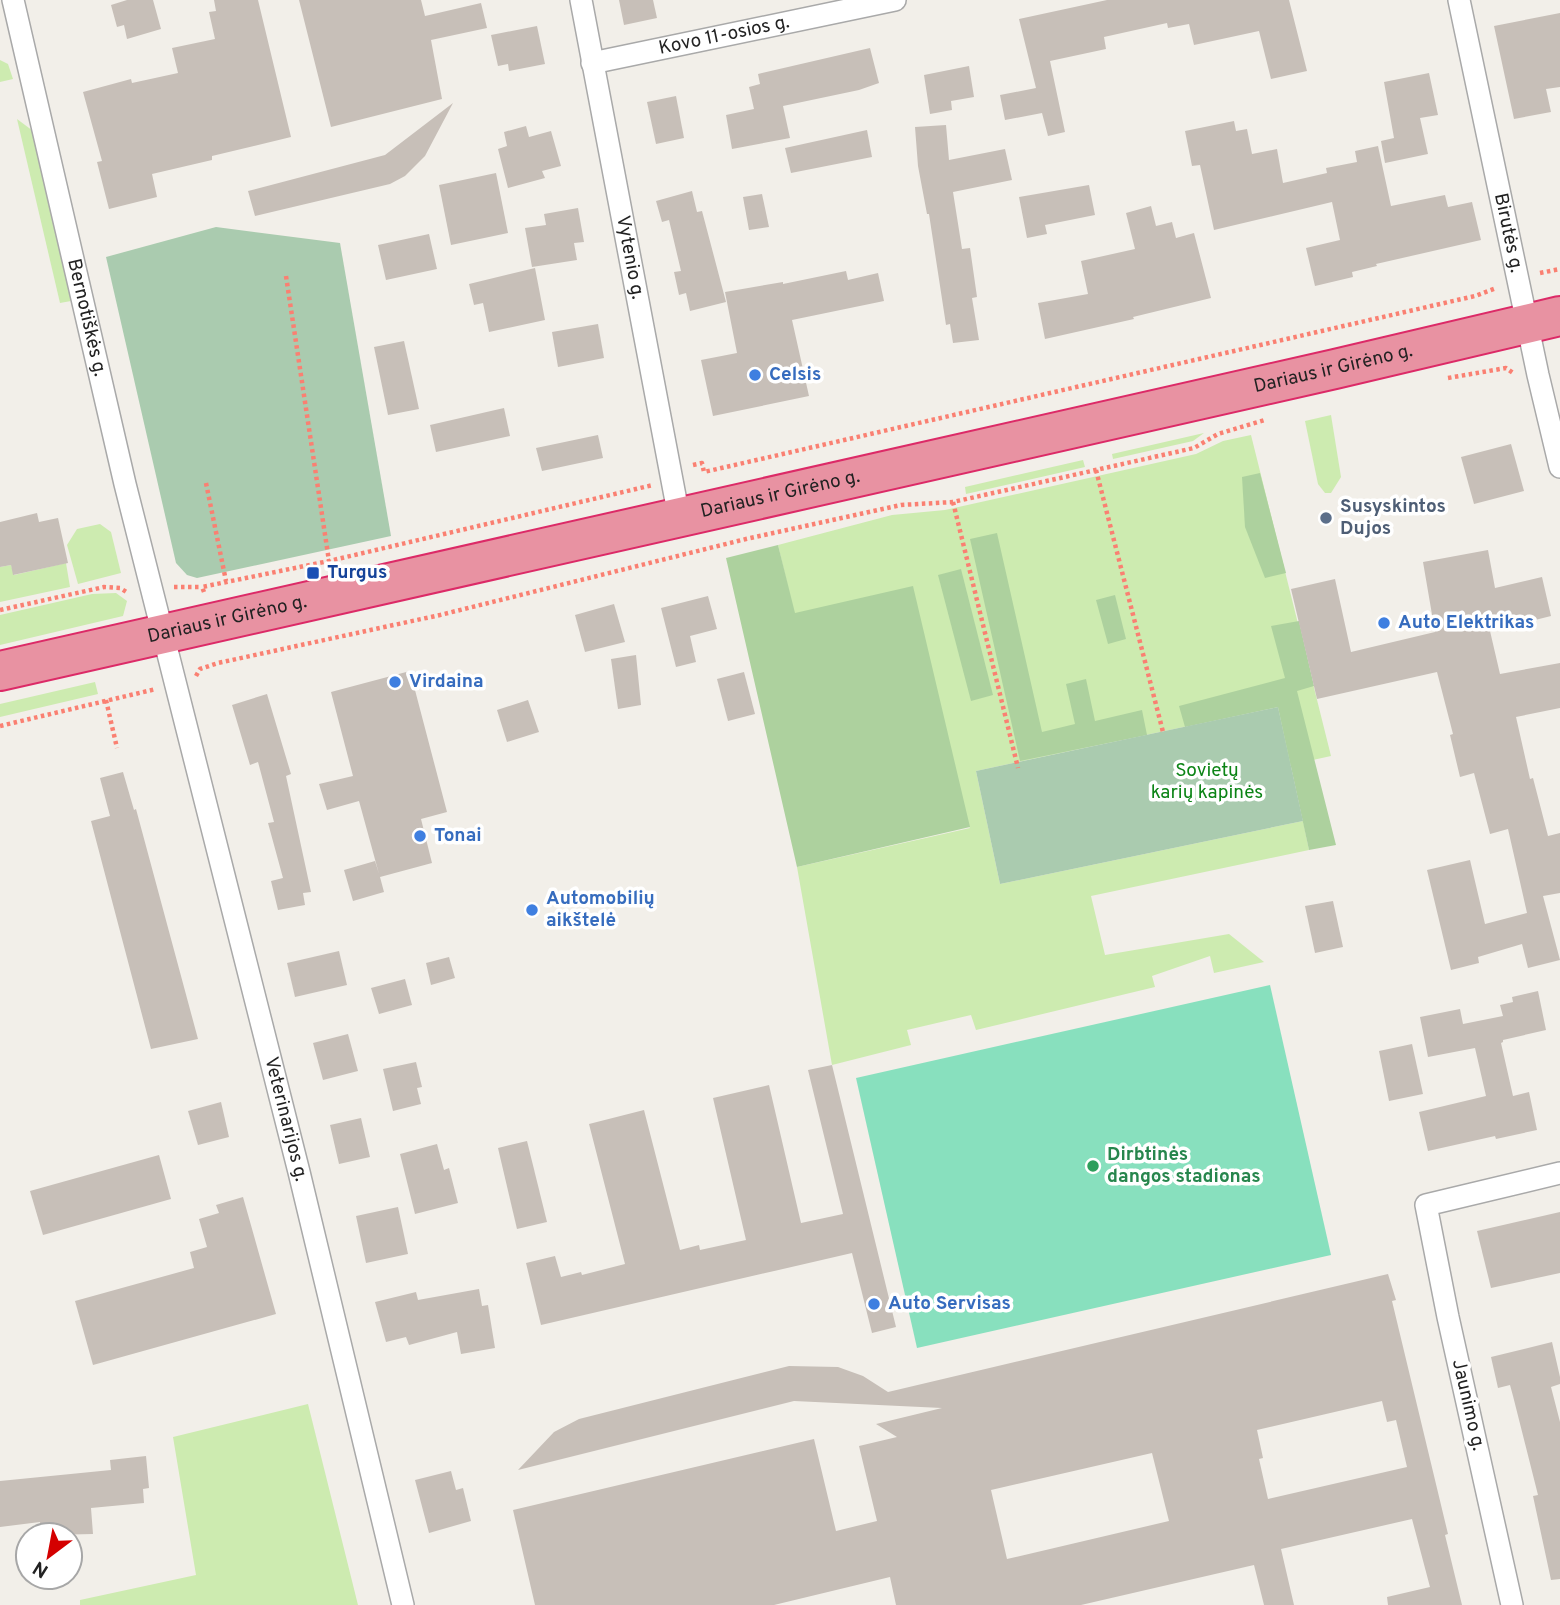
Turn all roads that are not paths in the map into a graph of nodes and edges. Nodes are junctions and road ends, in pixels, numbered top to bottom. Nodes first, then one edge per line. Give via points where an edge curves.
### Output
1 (13, 0) edge
2 (581, 0) edge
3 (895, 0) edge
4 (1459, 0) edge
5 (592, 63) junction
6 (1544, 320) edge
7 (1560, 467) edge
8 (679, 517) junction
9 (162, 635) junction
10 (0, 671) edge
11 (1560, 1173) edge
12 (402, 1605) edge
13 (1512, 1605) edge

1 - 9 street, Bernotiškės g.
2 - 5 street, Vytenio g.
3 - 5 street, Kovo 11-osios g.
4 - 6 street, Birutės g. via 1517,277
5 - 8 street, Vytenio g.
6 - 7 street, Birutės g. via 1538,375
6 - 8 highway, Dariaus ir Girėno g.
8 - 9 highway, Dariaus ir Girėno g.
9 - 10 highway, Dariaus ir Girėno g.
9 - 12 street, Veterinarijos g. via 299,1172
11 - 13 street, Jaunimo g. via 1426,1205

